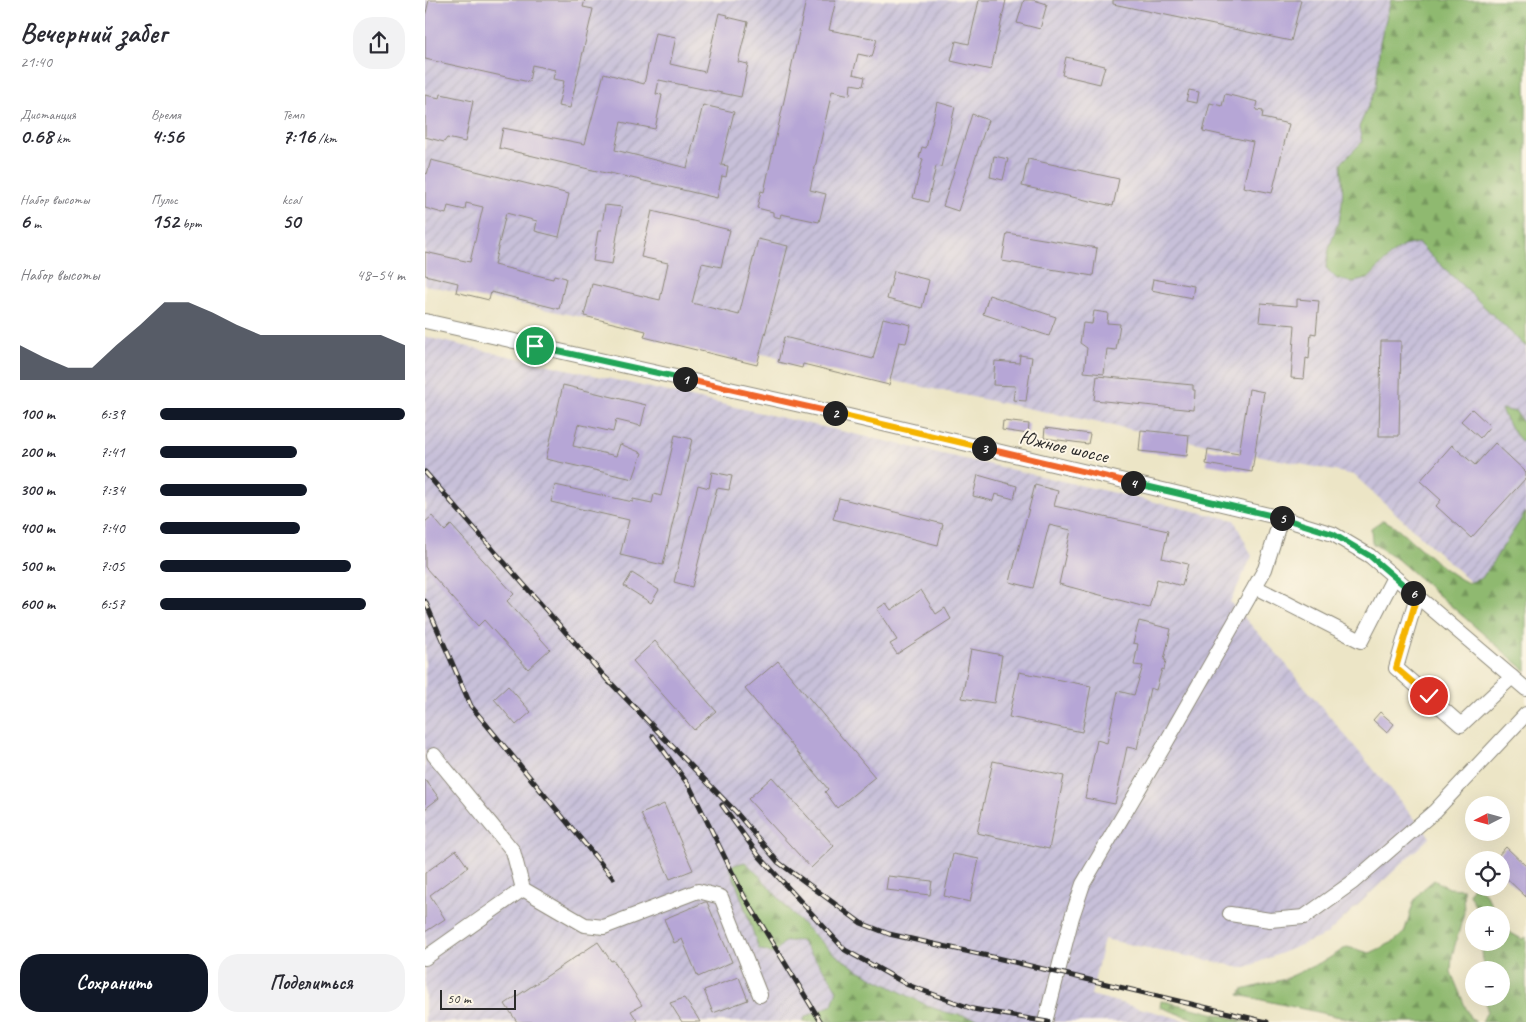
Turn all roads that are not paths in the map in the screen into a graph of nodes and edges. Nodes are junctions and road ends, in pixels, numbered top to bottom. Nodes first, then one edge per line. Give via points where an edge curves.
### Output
1 (425, 321) edge
2 (1281, 518) junction
3 (1394, 576) junction
4 (1255, 587) junction
5 (1417, 596) junction
6 (1512, 677) junction
7 (1526, 689) edge
8 (1526, 714) edge
9 (434, 755) dead end
10 (523, 889) junction
11 (1230, 914) dead end
12 (425, 958) edge
13 (760, 995) dead end
14 (1045, 1022) edge

1 - 2 street, Южное шоссе via 837,413
2 - 3 street, Южное шоссе via 1333,534 1370,556
2 - 4 street via 1265,569
3 - 4 street via 1361,641
3 - 5 street, Южное шоссе
4 - 14 street via 1083,884
5 - 6 street, Южное шоссе
5 - 6 street via 1396,668 1461,725
6 - 7 street, Южное шоссе
8 - 11 street via 1435,811 1353,882 1304,918 1270,920
9 - 10 street via 513,851
10 - 12 street
10 - 13 street via 585,925 604,926 698,891 721,896

